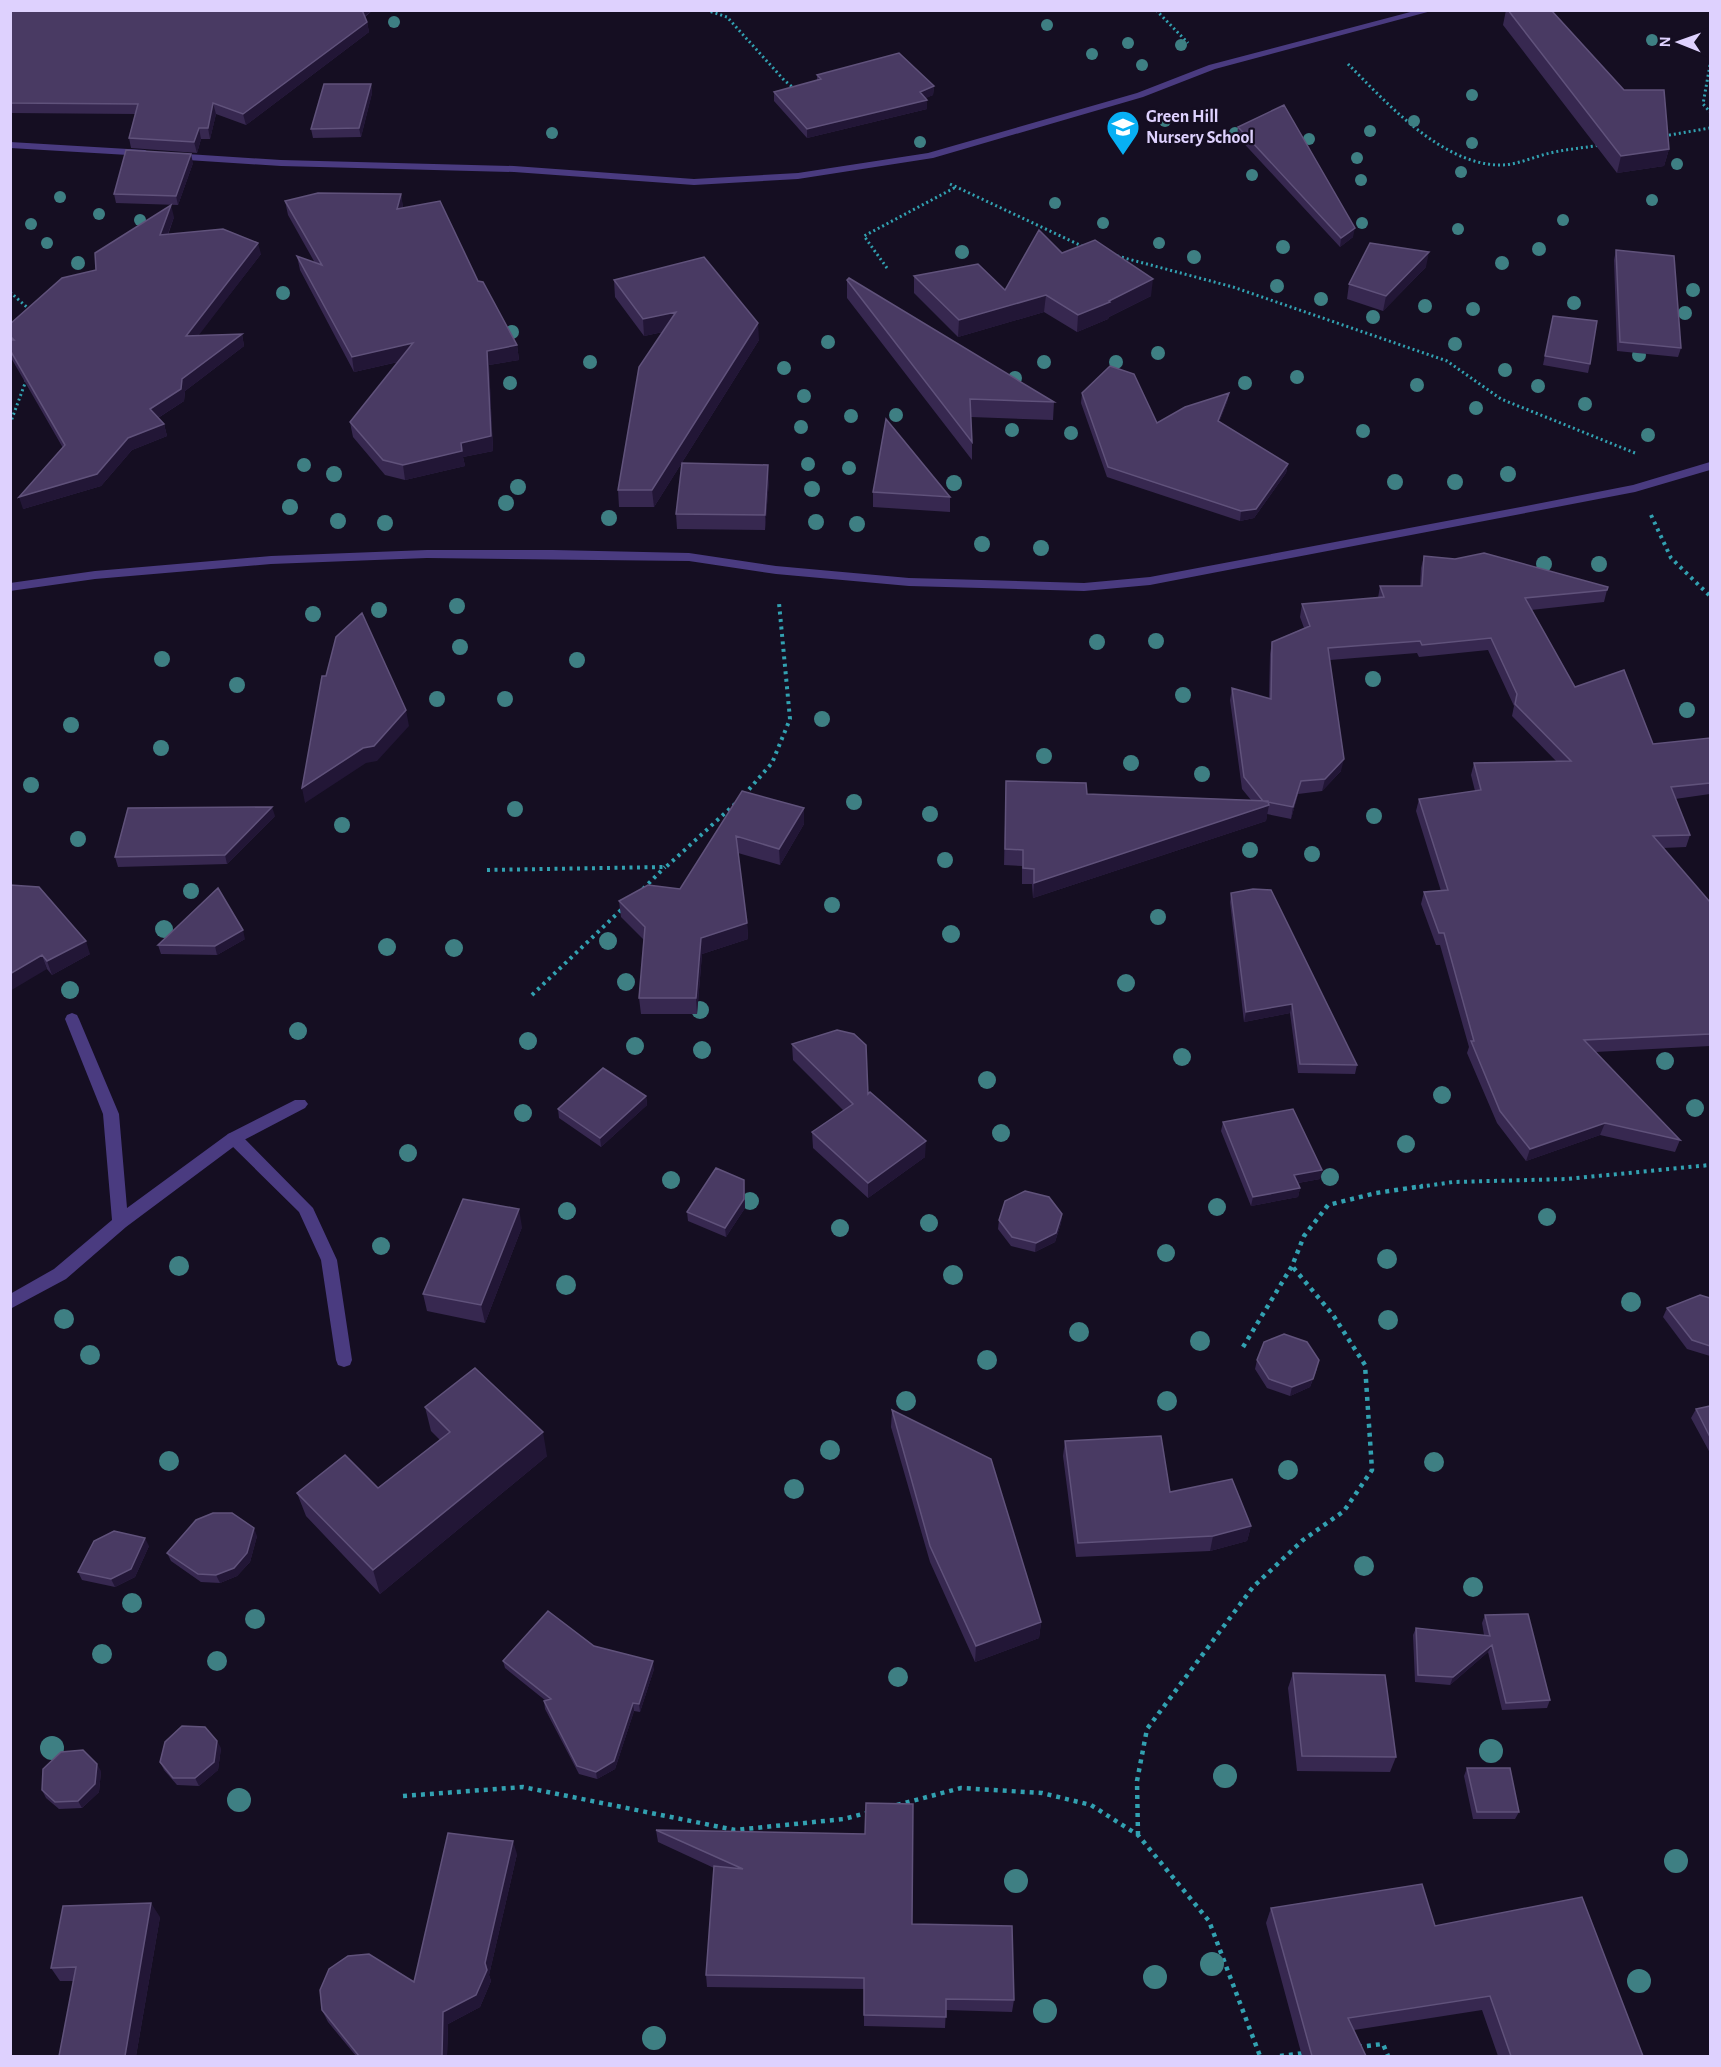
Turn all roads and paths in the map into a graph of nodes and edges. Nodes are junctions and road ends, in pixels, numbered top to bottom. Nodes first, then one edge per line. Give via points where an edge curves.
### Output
1 (706, 10) edge
2 (1156, 10) edge
3 (1431, 10) edge
4 (1324, 39) junction
5 (1710, 64) edge
6 (1212, 67) junction
7 (802, 94) edge
8 (1710, 112) edge
9 (1710, 128) edge
10 (1663, 136) edge
11 (1608, 144) edge
12 (10, 145) edge
13 (895, 162) junction
14 (956, 187) junction
15 (1095, 250) edge
16 (1106, 253) edge
17 (887, 268) dead end
18 (10, 292) edge
19 (33, 312) edge
20 (31, 368) edge
21 (10, 424) edge
22 (1710, 466) edge
23 (1635, 488) junction
24 (776, 570) junction
25 (10, 587) edge
26 (1710, 596) edge
27 (666, 867) junction
28 (487, 870) dead end
29 (641, 891) edge
30 (624, 907) edge
31 (532, 995) dead end
32 (72, 1019) dead end
33 (300, 1104) dead end
34 (234, 1138) junction
35 (1710, 1166) edge
36 (120, 1222) junction
37 (1292, 1266) junction
38 (10, 1302) edge
39 (1244, 1347) dead end
40 (344, 1360) dead end
41 (403, 1796) dead end
42 (887, 1808) edge
43 (876, 1810) edge
44 (1138, 1835) junction
45 (1348, 2049) edge
46 (1314, 2052) edge
47 (1260, 2056) edge
48 (1280, 2056) edge
49 (1388, 2056) edge

1 - 7 path via 727,17 784,80
2 - 6 path
3 - 4 street
4 - 6 street
4 - 11 path via 1413,127 1476,162 1495,166 1521,163 1549,153
5 - 8 path via 1703,104
6 - 13 street via 1140,95 929,156
9 - 10 path
12 - 13 street via 281,163 513,170 694,182 798,176
13 - 14 path
14 - 15 path
14 - 17 path via 864,236
16 - 23 path via 1233,287 1447,361 1501,399 1636,454
18 - 19 path
20 - 21 path
22 - 23 street
23 - 24 street via 1150,581 1095,586 909,582
23 - 26 path via 1671,558
24 - 25 street via 689,557 427,554 271,560 96,575
24 - 27 path via 790,719 771,763 740,800
27 - 28 path
27 - 29 path
30 - 31 path
32 - 36 street via 111,1114
33 - 34 street
34 - 36 street
34 - 40 street via 305,1208 329,1260
35 - 37 path via 1567,1179 1453,1182 1376,1193 1328,1205 1304,1236
36 - 38 street via 60,1274
37 - 39 path
37 - 44 path via 1333,1316 1365,1365 1372,1470 1344,1511 1303,1540 1253,1587 1147,1729 1137,1781
41 - 43 path via 523,1787 735,1830 844,1819
42 - 44 path via 961,1788 1042,1794 1091,1805
44 - 47 path via 1209,1921
45 - 49 path via 1383,2044
46 - 48 path

